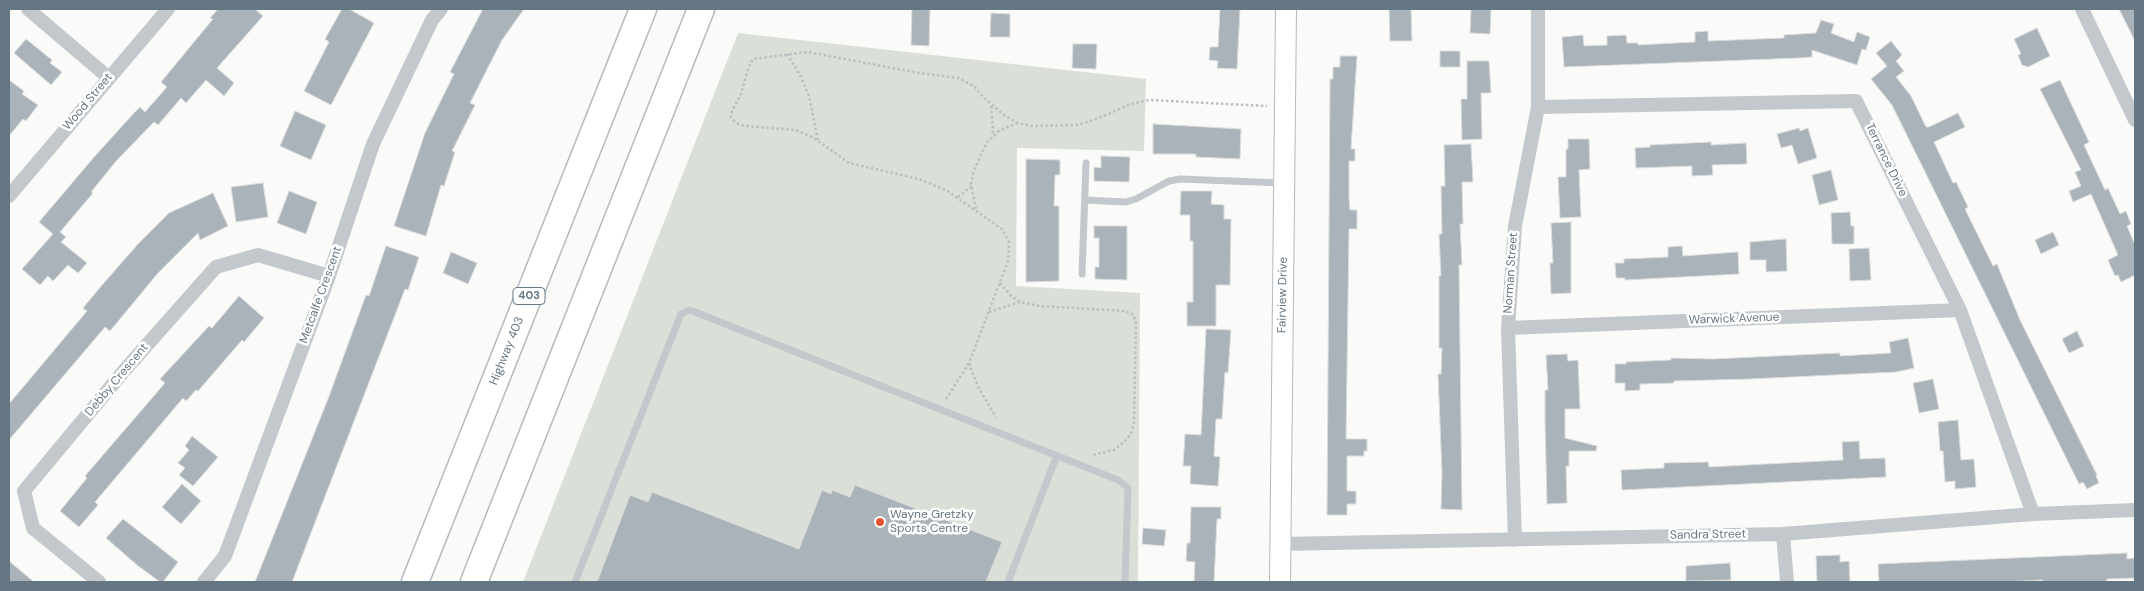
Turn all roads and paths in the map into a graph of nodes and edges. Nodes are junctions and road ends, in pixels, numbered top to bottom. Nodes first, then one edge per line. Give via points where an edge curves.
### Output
1 (28, 9) edge
2 (168, 9) edge
3 (441, 9) edge
4 (643, 9) edge
5 (701, 9) edge
6 (1286, 9) edge
7 (1538, 9) edge
8 (2082, 9) edge
9 (787, 54) junction
10 (109, 78) junction
11 (991, 106) junction
12 (1538, 107) junction
13 (1285, 108) junction
14 (2135, 120) edge
15 (1018, 123) junction
16 (992, 137) junction
17 (818, 141) junction
18 (1086, 163) dead end
19 (1284, 183) junction
20 (972, 186) junction
21 (9, 196) edge
22 (958, 197) junction
23 (1085, 200) junction
24 (977, 211) junction
25 (1082, 274) dead end
26 (329, 276) junction
27 (1000, 282) junction
28 (1020, 302) junction
29 (1960, 310) junction
30 (989, 312) junction
31 (1508, 328) junction
32 (969, 363) junction
33 (946, 399) dead end
34 (996, 417) dead end
35 (1092, 455) dead end
36 (1057, 456) junction
37 (2135, 510) edge
38 (2032, 514) junction
39 (1783, 534) junction
40 (1515, 540) junction
41 (1281, 544) junction
42 (99, 582) edge
43 (204, 582) edge
44 (415, 582) edge
45 (474, 582) edge
46 (574, 582) edge
47 (1008, 582) edge
48 (1125, 582) edge
49 (1280, 582) edge
50 (1787, 582) edge

1 - 10 street
2 - 10 street, Wood Street
3 - 26 street, Metcalfe Crescent via 432,20 373,144
4 - 44 highway, Highway 403 / 403
5 - 45 highway
6 - 13 main road, Fairview Drive
7 - 12 street, Norman Street
8 - 14 street
9 - 11 path via 808,52 959,78 976,86
9 - 17 path via 809,96
9 - 17 path via 753,59 731,117 745,126 796,130
10 - 21 street, Wood Street
11 - 15 path
11 - 16 path
12 - 29 street, Terrance Drive via 1856,101
12 - 31 street, Norman Street via 1514,226
13 - 15 path via 1149,100 1077,125 1032,126
13 - 19 main road, Fairview Drive
15 - 16 path
16 - 20 path via 974,170
17 - 22 path via 849,163 919,179
18 - 23 lane
19 - 23 lane via 1180,179 1126,202
19 - 41 main road, Fairview Drive
20 - 22 path
20 - 24 path
22 - 24 path
23 - 25 lane
24 - 27 path via 1002,229 1009,242 1008,261
26 - 42 street, Debby Crescent via 258,255 216,267 24,491 33,528
26 - 43 street, Metcalfe Crescent via 225,556
27 - 28 path
27 - 30 path
28 - 30 path
28 - 35 path via 1125,311 1134,315 1134,422 1131,434 1114,450
29 - 31 street, Warwick Avenue
29 - 38 street, Terrance Drive
30 - 32 path
31 - 40 street, Norman Street
32 - 33 path
32 - 34 path via 978,387
36 - 46 lane via 690,310 682,314
36 - 47 lane
36 - 48 lane via 1118,480 1128,488
37 - 38 street, Sandra Street
38 - 39 street, Sandra Street
39 - 40 street, Sandra Street
39 - 50 street
40 - 41 street, Sandra Street
41 - 49 main road, Fairview Drive

